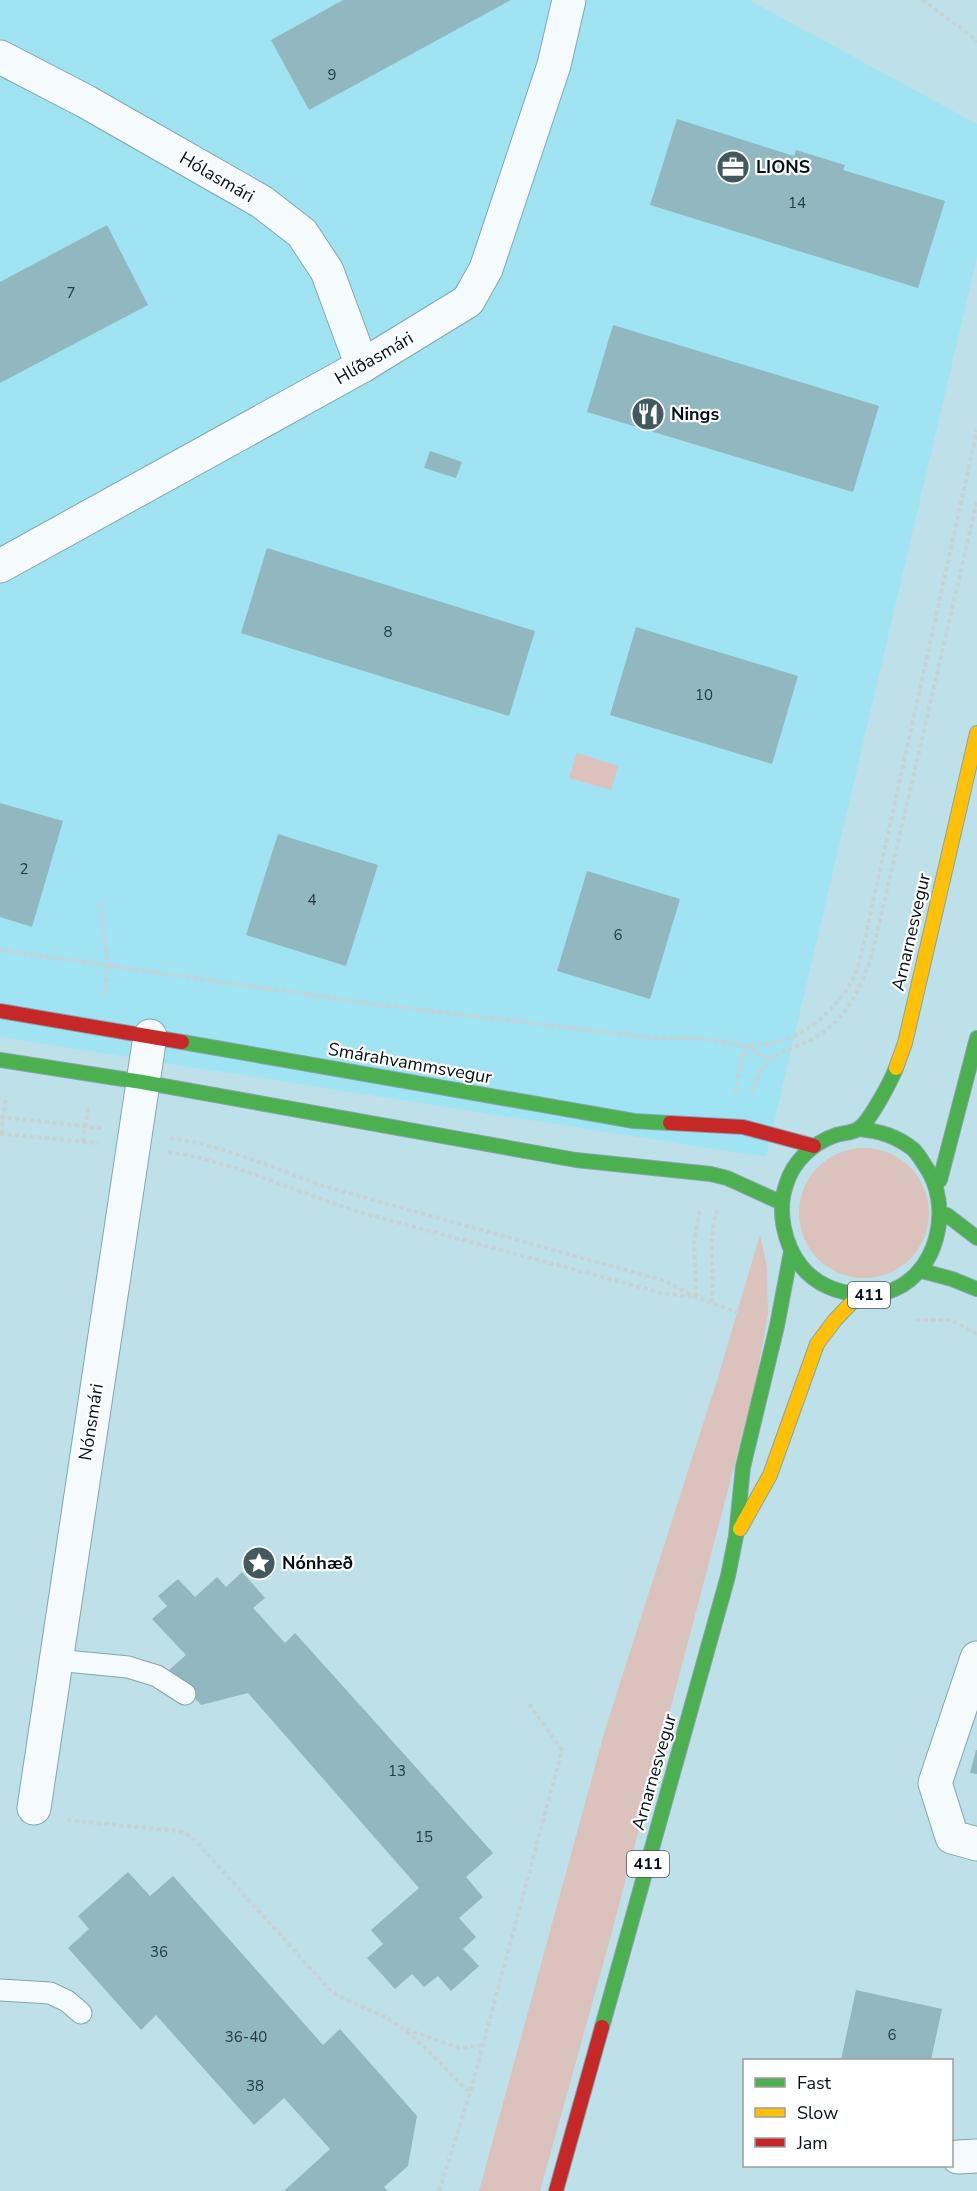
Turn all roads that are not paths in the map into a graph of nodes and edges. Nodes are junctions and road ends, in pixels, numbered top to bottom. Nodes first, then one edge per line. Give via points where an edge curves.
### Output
1 (569, 0) edge
2 (0, 57) edge
3 (362, 366) junction
4 (0, 566) edge
5 (977, 733) edge
6 (0, 1011) edge
7 (150, 1036) junction
8 (977, 1038) edge
9 (0, 1059) edge
10 (142, 1082) junction
11 (859, 1130) junction
12 (814, 1146) junction
13 (940, 1180) junction
14 (782, 1203) junction
15 (946, 1215) junction
16 (977, 1238) edge
17 (791, 1252) junction
18 (922, 1271) junction
19 (977, 1289) edge
20 (859, 1295) junction
21 (736, 1536) junction
22 (977, 1658) edge
23 (56, 1660) junction
24 (185, 1694) dead end
25 (34, 1808) road end
26 (977, 1844) edge
27 (0, 1990) edge
28 (81, 2013) dead end
29 (556, 2191) edge

1 - 3 street, Hlíðasmári via 554,65 486,269 468,301
2 - 3 street, Hólasmári via 262,202 302,233 327,271
3 - 4 street, Hlíðasmári
5 - 11 main road, Arnarnesvegur via 905,1043 889,1086
6 - 7 main road, Smárahvammsvegur
7 - 10 street, Nónsmári
7 - 12 main road, Smárahvammsvegur via 634,1121 743,1127
8 - 13 main road, Arnarnesvegur / 411
9 - 10 main road
10 - 14 main road via 576,1160 711,1174
10 - 23 street, Nónsmári
11 - 12 main road, Arnarnesvegur / 411 via 835,1134
11 - 13 main road, Arnarnesvegur / 411 via 884,1132 907,1142 927,1158
12 - 14 main road, Arnarnesvegur / 411 via 798,1161 787,1181
13 - 15 main road, Arnarnesvegur / 411
14 - 17 main road, Arnarnesvegur / 411 via 783,1228
15 - 16 main road
15 - 18 main road, Arnarnesvegur / 411 via 944,1236
17 - 20 main road, Arnarnesvegur / 411 via 819,1283
17 - 21 main road, Arnarnesvegur / 411 via 743,1467
18 - 19 main road
18 - 20 main road, Arnarnesvegur / 411 via 904,1285 882,1293
20 - 21 main road, Arnarnesvegur / 411 via 817,1344 770,1475
21 - 29 main road, Arnarnesvegur / 411
22 - 26 street via 935,1783 952,1837
23 - 24 lane via 128,1667 157,1676
23 - 25 street, Nónsmári
27 - 28 lane via 50,1993

